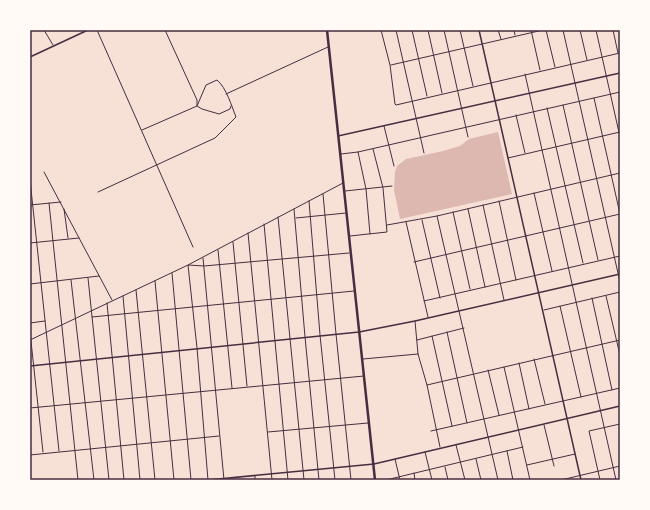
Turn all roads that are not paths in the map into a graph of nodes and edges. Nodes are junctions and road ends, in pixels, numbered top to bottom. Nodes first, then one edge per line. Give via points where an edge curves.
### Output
1 (44, 30) edge
2 (88, 30) edge
3 (96, 30) edge
4 (164, 30) edge
5 (327, 30) edge
6 (381, 30) edge
7 (396, 30) edge
8 (412, 30) edge
9 (428, 30) edge
10 (444, 30) edge
11 (460, 30) edge
12 (479, 30) edge
13 (498, 30) edge
14 (514, 30) edge
15 (531, 30) edge
16 (543, 30) edge
17 (546, 30) edge
18 (563, 30) edge
19 (580, 30) edge
20 (596, 30) edge
21 (613, 30) edge
22 (531, 33) junction
23 (515, 36) junction
24 (501, 40) junction
25 (482, 44) junction
26 (54, 46) junction
27 (328, 47) junction
28 (464, 48) junction
29 (449, 51) junction
30 (619, 53) edge
31 (434, 55) junction
32 (30, 57) edge
33 (602, 57) junction
34 (419, 58) junction
35 (587, 60) junction
36 (403, 62) junction
37 (571, 64) junction
38 (390, 65) junction
39 (555, 68) junction
40 (540, 70) junction
41 (620, 73) edge
42 (524, 74) junction
43 (606, 76) junction
44 (491, 82) junction
45 (575, 83) junction
46 (473, 86) junction
47 (458, 90) junction
48 (620, 92) edge
49 (442, 93) junction
50 (529, 93) junction
51 (226, 94) junction
52 (610, 94) junction
53 (428, 97) junction
54 (594, 97) junction
55 (412, 100) junction
56 (495, 101) junction
57 (579, 101) junction
58 (563, 104) junction
59 (197, 106) junction
60 (231, 106) junction
61 (462, 108) junction
62 (546, 108) junction
63 (533, 111) junction
64 (516, 115) junction
65 (416, 119) junction
66 (499, 119) junction
67 (384, 126) junction
68 (466, 127) junction
69 (142, 130) junction
70 (619, 132) edge
71 (338, 136) junction
72 (603, 136) junction
73 (420, 137) junction
74 (468, 137) dead end
75 (620, 137) edge
76 (588, 139) junction
77 (572, 143) junction
78 (389, 144) junction
79 (556, 147) junction
80 (373, 148) junction
81 (542, 150) junction
82 (358, 152) junction
83 (424, 153) dead end
84 (340, 154) junction
85 (525, 154) junction
86 (507, 158) junction
87 (157, 165) junction
88 (394, 166) dead end
89 (44, 172) dead end
90 (620, 173) edge
91 (612, 175) junction
92 (597, 178) junction
93 (30, 180) edge
94 (343, 182) junction
95 (580, 182) junction
96 (565, 185) junction
97 (392, 186) dead end
98 (383, 188) junction
99 (366, 189) junction
100 (550, 189) junction
101 (344, 191) junction
102 (98, 192) dead end
103 (534, 192) junction
104 (323, 193) junction
105 (516, 196) junction
106 (309, 201) junction
107 (499, 201) junction
108 (61, 202) junction
109 (49, 203) junction
110 (483, 204) junction
111 (30, 205) edge
112 (33, 205) junction
113 (294, 208) junction
114 (467, 208) junction
115 (64, 209) junction
116 (453, 212) junction
117 (346, 213) junction
118 (620, 214) edge
119 (325, 215) junction
120 (437, 216) junction
121 (278, 217) junction
122 (310, 217) junction
123 (295, 218) junction
124 (605, 218) junction
125 (422, 219) junction
126 (589, 221) junction
127 (406, 222) junction
128 (264, 224) junction
129 (387, 225) junction
130 (574, 225) junction
131 (559, 229) junction
132 (248, 232) junction
133 (543, 232) junction
134 (370, 234) junction
135 (349, 236) junction
136 (525, 236) junction
137 (80, 238) junction
138 (68, 239) junction
139 (508, 240) junction
140 (53, 241) junction
141 (233, 241) junction
142 (37, 243) junction
143 (30, 244) edge
144 (492, 244) junction
145 (194, 247) dead end
146 (477, 247) junction
147 (218, 249) junction
148 (461, 251) junction
149 (350, 253) junction
150 (446, 254) junction
151 (329, 255) junction
152 (314, 256) junction
153 (620, 256) edge
154 (203, 257) junction
155 (298, 257) junction
156 (614, 257) junction
157 (430, 258) junction
158 (283, 259) junction
159 (267, 260) junction
160 (598, 260) junction
161 (251, 262) junction
162 (414, 262) junction
163 (235, 263) junction
164 (583, 264) junction
165 (188, 265) junction
166 (220, 265) junction
167 (204, 266) junction
168 (568, 267) junction
169 (552, 271) junction
170 (172, 273) junction
171 (619, 274) edge
172 (100, 276) junction
173 (535, 276) junction
174 (88, 278) junction
175 (72, 280) junction
176 (516, 280) junction
177 (57, 281) junction
178 (155, 281) junction
179 (620, 282) edge
180 (41, 283) junction
181 (30, 284) edge
182 (501, 284) junction
183 (572, 284) junction
184 (485, 287) junction
185 (136, 290) junction
186 (470, 290) junction
187 (354, 291) junction
188 (539, 292) junction
189 (620, 292) edge
190 (333, 293) junction
191 (455, 294) junction
192 (318, 295) junction
193 (606, 295) junction
194 (123, 296) junction
195 (302, 296) junction
196 (286, 298) junction
197 (440, 298) junction
198 (592, 298) junction
199 (112, 300) junction
200 (271, 300) junction
201 (504, 300) junction
202 (255, 301) junction
203 (424, 302) junction
204 (576, 302) junction
205 (107, 303) junction
206 (239, 303) junction
207 (223, 304) junction
208 (208, 306) junction
209 (560, 306) junction
210 (193, 307) junction
211 (176, 309) junction
212 (91, 310) junction
213 (543, 310) junction
214 (158, 311) junction
215 (459, 311) junction
216 (139, 312) junction
217 (125, 314) junction
218 (108, 316) junction
219 (92, 317) junction
220 (76, 318) junction
221 (428, 318) junction
222 (45, 321) junction
223 (414, 321) junction
224 (30, 323) edge
225 (62, 324) junction
226 (464, 328) junction
227 (30, 332) edge
228 (46, 332) junction
229 (359, 332) junction
230 (447, 332) junction
231 (336, 334) junction
232 (320, 335) junction
233 (432, 336) junction
234 (305, 337) junction
235 (290, 339) junction
236 (30, 340) edge
237 (274, 340) junction
238 (417, 340) junction
239 (620, 340) edge
240 (617, 341) junction
241 (258, 342) junction
242 (243, 344) junction
243 (602, 344) junction
244 (228, 345) junction
245 (212, 347) junction
246 (587, 347) junction
247 (197, 348) junction
248 (179, 350) junction
249 (571, 351) junction
250 (162, 352) junction
251 (143, 354) junction
252 (418, 354) junction
253 (553, 355) junction
254 (620, 355) edge
255 (128, 356) junction
256 (112, 358) junction
257 (97, 359) junction
258 (362, 359) junction
259 (534, 359) junction
260 (81, 361) junction
261 (66, 362) junction
262 (519, 363) junction
263 (50, 364) junction
264 (30, 366) edge
265 (34, 366) junction
266 (504, 366) junction
267 (488, 370) junction
268 (474, 374) junction
269 (364, 376) junction
270 (341, 378) junction
271 (457, 378) junction
272 (326, 380) junction
273 (310, 381) junction
274 (442, 381) junction
275 (295, 383) junction
276 (279, 384) junction
277 (263, 385) junction
278 (428, 385) junction
279 (247, 387) junction
280 (232, 388) junction
281 (620, 388) edge
282 (216, 390) junction
283 (612, 390) junction
284 (200, 391) junction
285 (183, 392) junction
286 (597, 393) junction
287 (166, 394) junction
288 (147, 396) junction
289 (581, 397) junction
290 (132, 398) junction
291 (117, 399) junction
292 (563, 400) junction
293 (101, 401) junction
294 (85, 402) junction
295 (70, 404) junction
296 (54, 405) junction
297 (545, 405) junction
298 (620, 406) edge
299 (38, 407) junction
300 (30, 408) edge
301 (529, 409) junction
302 (601, 410) junction
303 (515, 412) junction
304 (499, 416) junction
305 (568, 419) junction
306 (485, 420) junction
307 (369, 423) junction
308 (468, 424) junction
309 (544, 424) junction
310 (620, 424) edge
311 (346, 425) junction
312 (330, 426) junction
313 (453, 427) junction
314 (605, 427) junction
315 (620, 427) edge
316 (314, 428) junction
317 (299, 429) junction
318 (438, 430) junction
319 (283, 431) junction
320 (431, 431) dead end
321 (519, 431) junction
322 (267, 432) junction
323 (220, 436) junction
324 (204, 438) junction
325 (489, 438) junction
326 (188, 439) junction
327 (170, 441) junction
328 (151, 443) junction
329 (136, 444) junction
330 (121, 445) junction
331 (456, 445) junction
332 (105, 447) junction
333 (90, 448) junction
334 (440, 448) junction
335 (523, 448) junction
336 (75, 450) junction
337 (59, 451) junction
338 (507, 451) junction
339 (425, 452) junction
340 (43, 453) junction
341 (492, 454) junction
342 (575, 454) junction
343 (30, 455) edge
344 (476, 458) junction
345 (395, 459) junction
346 (553, 459) junction
347 (460, 462) junction
348 (374, 464) junction
349 (350, 466) junction
350 (445, 466) junction
351 (527, 466) junction
352 (554, 466) dead end
353 (620, 466) edge
354 (334, 468) junction
355 (614, 468) junction
356 (318, 469) junction
357 (429, 470) junction
358 (304, 471) junction
359 (598, 471) junction
360 (287, 472) junction
361 (414, 473) junction
362 (271, 474) junction
363 (254, 476) junction
364 (580, 476) junction
365 (239, 477) junction
366 (399, 477) junction
367 (224, 479) edge
368 (78, 480) edge
369 (94, 480) edge
370 (109, 480) edge
371 (124, 480) edge
372 (140, 480) edge
373 (155, 480) edge
374 (174, 480) edge
375 (191, 480) edge
376 (208, 480) edge
377 (239, 480) edge
378 (255, 480) edge
379 (272, 480) edge
380 (288, 480) edge
381 (304, 480) edge
382 (319, 480) edge
383 (335, 480) edge
384 (351, 480) edge
385 (375, 480) edge
386 (386, 480) edge
387 (400, 480) edge
388 (415, 480) edge
389 (432, 480) edge
390 (448, 480) edge
391 (465, 480) edge
392 (481, 480) edge
393 (498, 480) edge
394 (513, 480) edge
395 (530, 480) edge
396 (561, 480) edge
397 (581, 480) edge
398 (600, 480) edge
399 (616, 480) edge

1 - 26 street
2 - 26 street
3 - 69 street
4 - 59 street
5 - 27 highway
6 - 38 street
7 - 36 street
8 - 34 street
9 - 31 street
10 - 29 street
11 - 28 street
12 - 25 street
13 - 24 street
14 - 23 street
15 - 22 street
16 - 22 street
17 - 39 street
18 - 37 street
19 - 35 street
20 - 33 street
21 - 30 street
22 - 23 street
22 - 40 street
23 - 24 street
24 - 25 street
25 - 28 street
25 - 44 street
26 - 32 street
27 - 51 street
27 - 71 highway
28 - 29 street
28 - 46 street
29 - 31 street
29 - 47 street
30 - 33 street
31 - 34 street
31 - 49 street
33 - 35 street
33 - 43 street
34 - 36 street
34 - 53 street
35 - 37 street
36 - 38 street
36 - 55 street
37 - 39 street
37 - 45 street
38 - 55 street via 395,104
39 - 40 street
40 - 42 street
41 - 43 street
42 - 44 street
42 - 50 street
43 - 45 street
43 - 52 street
44 - 46 street
44 - 56 street
45 - 50 street
45 - 57 street
46 - 47 street
47 - 49 street
47 - 61 street
48 - 52 street
49 - 53 street
50 - 56 street
50 - 63 street
51 - 59 street via 220,82 210,82 206,84
51 - 60 street
52 - 54 street
52 - 70 street
53 - 55 street
54 - 57 street
54 - 72 street
55 - 65 street
56 - 61 street
56 - 66 street
57 - 58 street
57 - 76 street
58 - 62 street
58 - 77 street
59 - 60 street via 219,114
59 - 69 street
60 - 87 street via 236,117 215,138
61 - 65 street
61 - 68 street
62 - 63 street
62 - 79 street
63 - 64 street
63 - 81 street
64 - 66 street
64 - 85 street
65 - 67 street
65 - 73 street
66 - 68 street
66 - 86 street
67 - 71 street
67 - 78 street
68 - 73 street
68 - 74 street
69 - 87 street
70 - 72 street
70 - 75 street
71 - 84 highway
72 - 76 street
72 - 91 street
73 - 78 street
73 - 83 street
76 - 77 street
76 - 92 street
77 - 79 street
77 - 95 street
78 - 80 street
78 - 88 street
79 - 81 street
79 - 96 street
80 - 82 street
80 - 98 street
81 - 85 street
81 - 100 street
82 - 84 street
82 - 99 street
84 - 94 highway
85 - 86 street
86 - 105 street
87 - 102 street
87 - 145 street
89 - 108 street
90 - 91 street
91 - 92 street
91 - 118 street
92 - 95 street
92 - 124 street
93 - 112 street
94 - 101 highway
94 - 104 street
95 - 96 street
95 - 126 street
96 - 100 street
96 - 130 street
97 - 98 street
98 - 99 street
98 - 129 street
99 - 101 street
99 - 134 street
100 - 103 street
100 - 131 street
101 - 117 highway
103 - 105 street
103 - 133 street
104 - 106 street
104 - 119 street
105 - 107 street
105 - 136 street
106 - 113 street
106 - 122 street
107 - 110 street
107 - 139 street
108 - 109 street
108 - 115 street
109 - 112 street
109 - 140 street
110 - 114 street
110 - 144 street
111 - 112 street
112 - 142 street
113 - 121 street
113 - 123 street
114 - 116 street
114 - 146 street
115 - 137 street
115 - 138 street
116 - 120 street
116 - 148 street
117 - 119 street
117 - 135 highway
118 - 124 street
119 - 122 street
119 - 151 street
120 - 125 street
120 - 150 street
121 - 128 street
121 - 158 street
122 - 123 street
122 - 152 street
123 - 155 street
124 - 126 street
124 - 156 street
125 - 127 street
125 - 157 street
126 - 130 street
126 - 160 street
127 - 129 street
127 - 162 street
128 - 132 street
128 - 159 street
129 - 134 street via 387,232
130 - 131 street
130 - 164 street
131 - 133 street
131 - 168 street
132 - 141 street
132 - 161 street
133 - 136 street
133 - 169 street
134 - 135 street
135 - 149 highway
136 - 139 street
136 - 173 street
137 - 138 street
137 - 172 street
138 - 140 street
139 - 144 street
139 - 176 street
140 - 142 street
140 - 177 street
141 - 147 street
141 - 163 street
142 - 143 street
142 - 180 street
144 - 146 street
144 - 182 street
146 - 148 street
146 - 184 street
147 - 154 street
147 - 166 street
148 - 150 street
148 - 186 street
149 - 151 street
149 - 187 highway
150 - 157 street
150 - 191 street
151 - 152 street
151 - 190 street
152 - 155 street
152 - 192 street
153 - 156 street
154 - 165 street
154 - 167 street
155 - 158 street
155 - 195 street
156 - 160 street
156 - 171 street
157 - 162 street
157 - 197 street
158 - 159 street
158 - 196 street
159 - 161 street
159 - 200 street
160 - 164 street
161 - 163 street
161 - 202 street
162 - 203 street
163 - 166 street
163 - 206 street
164 - 168 street
165 - 167 street
165 - 170 street
165 - 210 street
166 - 167 street
166 - 207 street
167 - 208 street
168 - 169 street
168 - 183 street
169 - 173 street
170 - 178 street
170 - 211 street
171 - 179 street
171 - 183 street
172 - 174 street
172 - 199 street
173 - 176 street
173 - 188 street
174 - 175 street
174 - 212 street
175 - 177 street
175 - 220 street
176 - 182 street
177 - 180 street
177 - 225 street
178 - 185 street
178 - 214 street
180 - 181 street
180 - 222 street
182 - 184 street
182 - 201 street
183 - 188 street
183 - 204 street
184 - 186 street
185 - 194 street
185 - 216 street
186 - 191 street
187 - 190 street
187 - 229 highway
188 - 201 street
188 - 213 street
189 - 193 street
190 - 192 street
190 - 231 street
191 - 197 street
191 - 215 street
192 - 195 street
192 - 232 street
193 - 198 street
193 - 240 street
194 - 199 street
194 - 217 street
195 - 196 street
195 - 234 street
196 - 200 street
196 - 235 street
197 - 203 street
198 - 204 street
198 - 243 street
199 - 205 street
200 - 202 street
200 - 237 street
201 - 215 street
202 - 206 street
202 - 241 street
203 - 221 street
204 - 209 street
204 - 246 street
205 - 212 street
205 - 218 street
206 - 207 street
206 - 242 street
207 - 208 street
207 - 244 street
208 - 210 street
208 - 245 street
209 - 213 street
209 - 249 street
210 - 211 street
210 - 247 street
211 - 214 street
211 - 248 street
212 - 219 street
212 - 220 street
213 - 253 street
214 - 216 street
214 - 250 street
215 - 221 street
215 - 226 street
216 - 217 street
216 - 251 street
217 - 218 street
217 - 255 street
218 - 219 street
218 - 256 street
219 - 257 street
220 - 225 street
220 - 260 street
221 - 223 street
222 - 224 street
222 - 228 street
223 - 229 street
223 - 238 street
225 - 228 street
225 - 261 street
226 - 230 street
226 - 268 street
227 - 236 street
228 - 236 street
228 - 263 street
229 - 231 street
229 - 258 highway
230 - 233 street
230 - 271 street
231 - 232 street
231 - 270 street
232 - 234 street
232 - 272 street
233 - 238 street
233 - 274 street
234 - 235 street
234 - 273 street
235 - 237 street
235 - 275 street
236 - 265 street
237 - 241 street
237 - 276 street
238 - 252 street
239 - 240 street
240 - 243 street
240 - 254 street
241 - 242 street
241 - 277 street
242 - 244 street
242 - 279 street
243 - 246 street
243 - 283 street
244 - 245 street
244 - 280 street
245 - 247 street
245 - 282 street
246 - 249 street
246 - 286 street
247 - 248 street
247 - 284 street
248 - 250 street
248 - 285 street
249 - 253 street
249 - 289 street
250 - 251 street
250 - 287 street
251 - 255 street
251 - 288 street
252 - 258 street
252 - 278 street
253 - 259 street
253 - 292 street
255 - 256 street
255 - 290 street
256 - 257 street
256 - 291 street
257 - 260 street
257 - 293 street
258 - 269 highway
259 - 262 street
259 - 297 street
260 - 261 street
260 - 294 street
261 - 263 street
261 - 295 street
262 - 266 street
262 - 301 street
263 - 265 street
263 - 296 street
264 - 265 street
265 - 299 street
266 - 267 street
266 - 303 street
267 - 268 street
267 - 304 street
268 - 271 street
268 - 306 street
269 - 270 street
269 - 307 highway
270 - 272 street
270 - 311 street
271 - 274 street
271 - 308 street
272 - 273 street
272 - 312 street
273 - 275 street
273 - 316 street
274 - 278 street
274 - 313 street
275 - 276 street
275 - 317 street
276 - 277 street
276 - 319 street
277 - 279 street
277 - 322 street
278 - 318 street
279 - 280 street
280 - 282 street
281 - 283 street
282 - 284 street
282 - 323 street
283 - 286 street
284 - 285 street
284 - 324 street
285 - 287 street
285 - 326 street
286 - 289 street
286 - 302 street
287 - 288 street
287 - 327 street
288 - 290 street
288 - 328 street
289 - 292 street
290 - 291 street
290 - 329 street
291 - 293 street
291 - 330 street
292 - 297 street
292 - 305 street
293 - 294 street
293 - 332 street
294 - 295 street
294 - 333 street
295 - 296 street
295 - 336 street
296 - 299 street
296 - 337 street
297 - 301 street
298 - 302 street
299 - 300 street
299 - 340 street
301 - 303 street
302 - 305 street
302 - 314 street
303 - 304 street
303 - 321 street
304 - 306 street
305 - 309 street
305 - 342 street
306 - 308 street
306 - 325 street
307 - 311 street
307 - 348 highway
308 - 313 street
309 - 321 street
309 - 346 street
310 - 314 street
310 - 315 street
311 - 312 street
311 - 349 street
312 - 316 street
312 - 354 street
313 - 318 street
314 - 355 street
314 - 359 street via 589,431
316 - 317 street
316 - 356 street
317 - 319 street
317 - 358 street
318 - 320 street
318 - 334 street
319 - 322 street
319 - 360 street
321 - 325 street
321 - 335 street
322 - 362 street
323 - 324 street
323 - 367 street
324 - 326 street
324 - 376 street
325 - 331 street
325 - 341 street
326 - 327 street
326 - 375 street
327 - 328 street
327 - 374 street
328 - 329 street
328 - 373 street
329 - 330 street
329 - 372 street
330 - 332 street
330 - 371 street
331 - 334 street
331 - 347 street
332 - 333 street
332 - 370 street
333 - 336 street
333 - 369 street
334 - 339 street
335 - 338 street
335 - 351 street
336 - 337 street
336 - 368 street
337 - 340 street
338 - 341 street
338 - 394 street
339 - 345 street
339 - 357 street
340 - 343 street
341 - 344 street
341 - 393 street
342 - 346 street
342 - 364 street
344 - 347 street
344 - 392 street
345 - 348 street
345 - 366 street
346 - 351 street
346 - 352 street
347 - 350 street
347 - 391 street
348 - 349 street
348 - 385 highway
349 - 354 street
349 - 384 street
350 - 357 street
350 - 390 street
351 - 395 street
353 - 355 street
354 - 356 street
354 - 383 street
355 - 359 street
355 - 399 street
356 - 358 street
356 - 382 street
357 - 361 street
357 - 389 street
358 - 360 street
358 - 381 street
359 - 364 street
359 - 398 street
360 - 362 street
360 - 380 street
361 - 366 street
361 - 388 street
362 - 363 street
362 - 379 street
363 - 365 street
363 - 378 street
364 - 396 street
364 - 397 street
365 - 367 street
365 - 377 street
366 - 386 street
366 - 387 street
367 - 376 street

